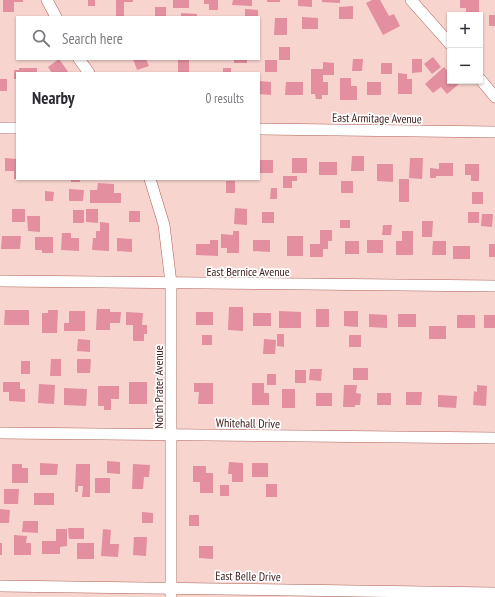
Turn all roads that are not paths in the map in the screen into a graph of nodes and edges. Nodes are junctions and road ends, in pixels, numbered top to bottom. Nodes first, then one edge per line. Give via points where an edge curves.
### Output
1 (46, 0) edge
2 (411, 0) edge
3 (55, 16) edge
4 (447, 41) edge
5 (80, 60) edge
6 (89, 72) edge
7 (483, 83) edge
8 (495, 97) edge
9 (0, 128) edge
10 (16, 128) edge
11 (260, 129) edge
12 (495, 132) edge
13 (150, 180) edge
14 (0, 281) edge
15 (171, 283) junction
16 (495, 286) edge
17 (0, 433) edge
18 (171, 435) junction
19 (495, 438) edge
20 (0, 586) edge
21 (171, 593) edge
22 (495, 593) edge
23 (323, 594) edge
24 (477, 595) edge

1 - 3 street
2 - 4 street
5 - 6 street
7 - 8 street
9 - 10 street
11 - 12 street, East Armitage Avenue
13 - 15 street, North Prater Avenue via 164,225
14 - 15 street, East Bernice Avenue
15 - 16 street, East Bernice Avenue
15 - 18 street, North Prater Avenue
17 - 18 street, Whitehall Drive
18 - 19 street, Whitehall Drive
18 - 21 street, North Prater Avenue
20 - 21 street, East Belle Drive
21 - 23 street, East Belle Drive
22 - 24 street, East Belle Drive
23 - 24 street, East Belle Drive

